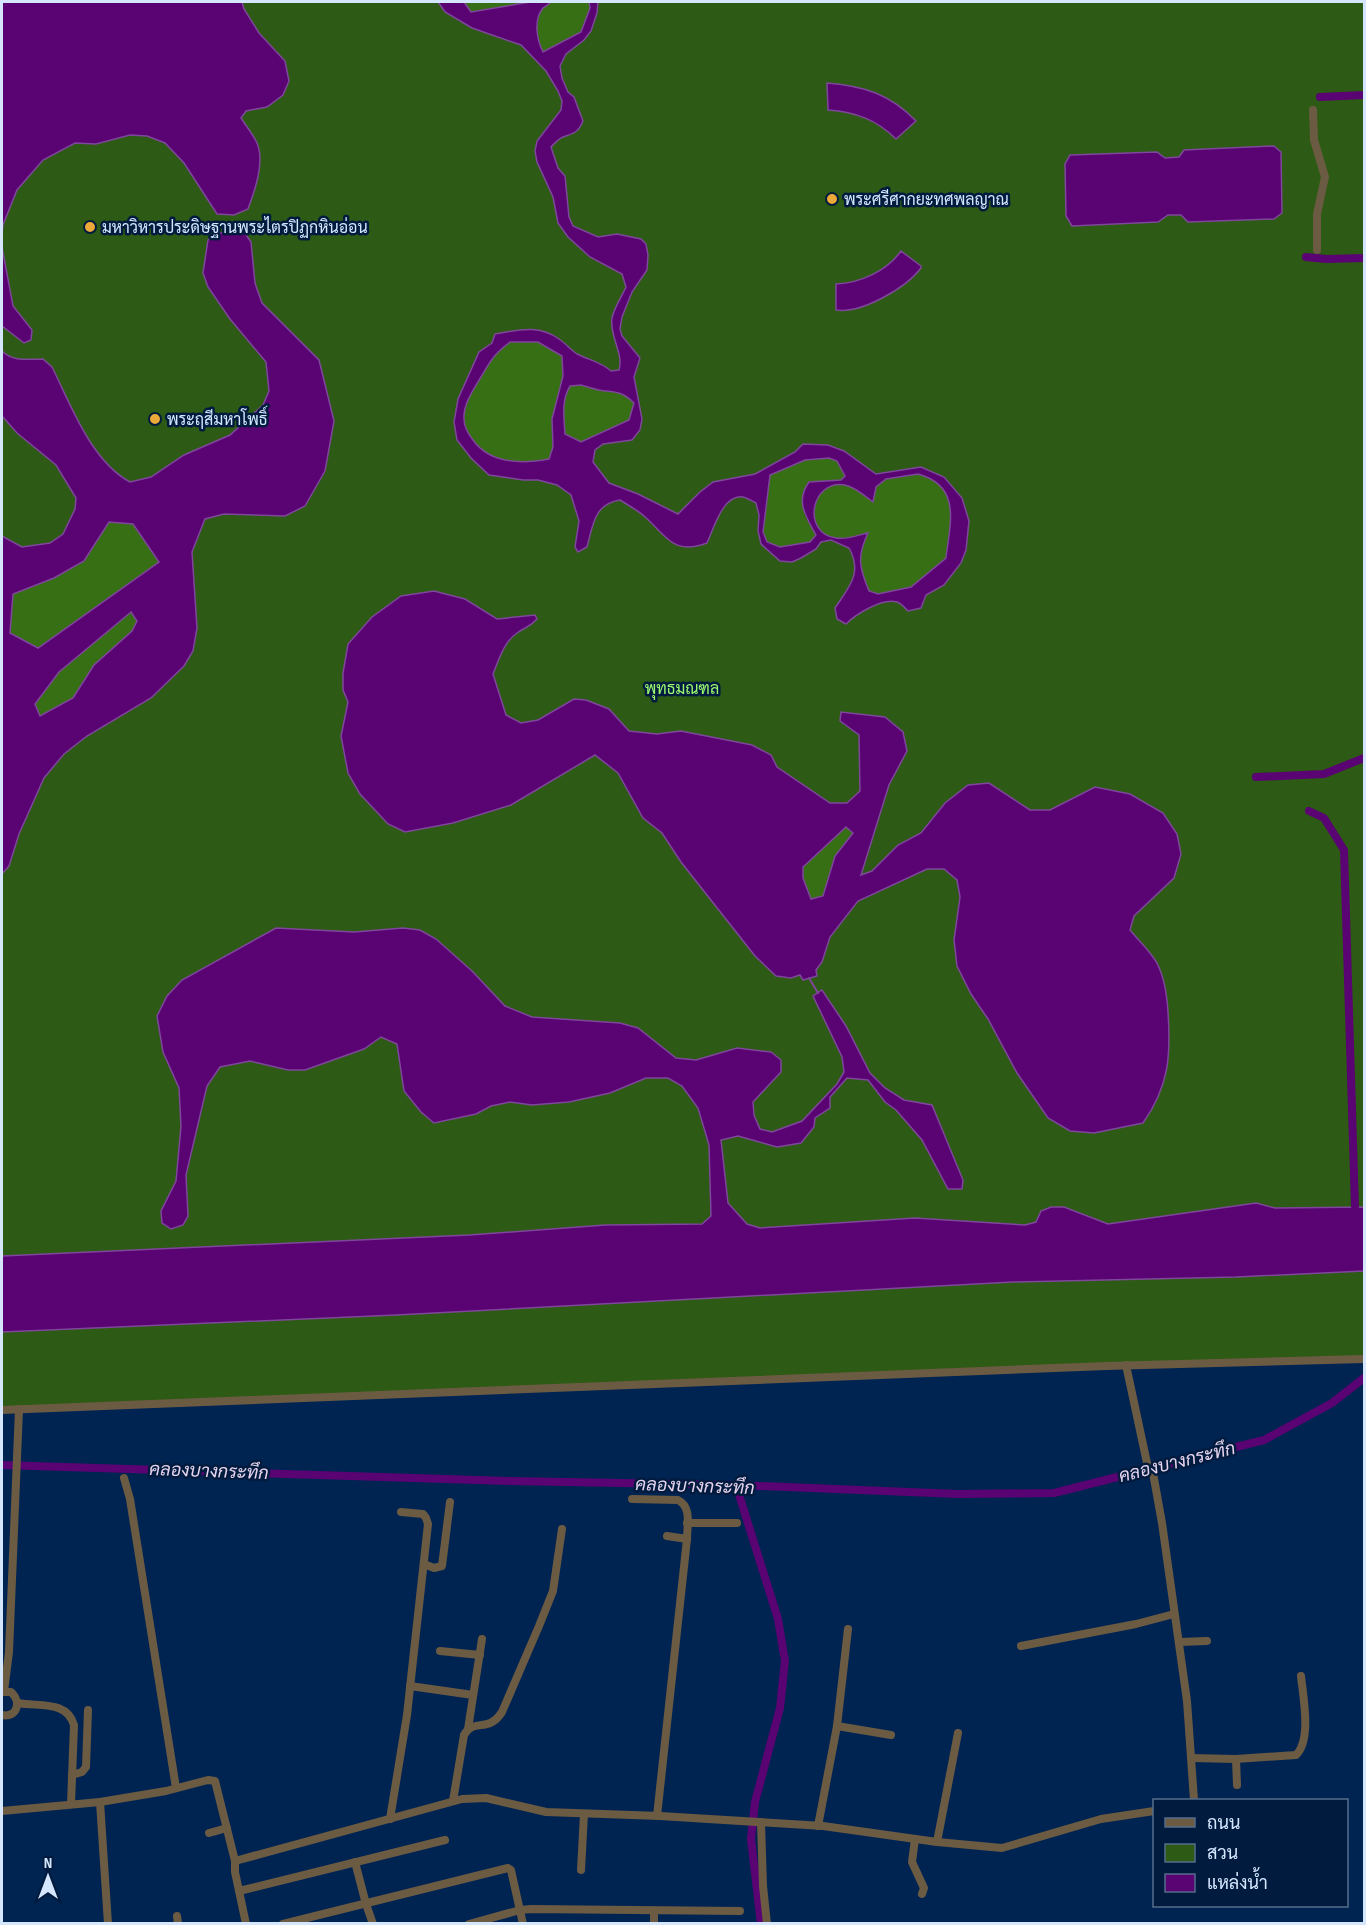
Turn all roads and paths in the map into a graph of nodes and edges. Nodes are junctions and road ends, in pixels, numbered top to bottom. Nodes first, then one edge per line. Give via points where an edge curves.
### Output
1 (1313, 110) dead end
2 (1317, 250) dead end
3 (1365, 1359) edge
4 (1126, 1365) junction
5 (19, 1409) junction
6 (2, 1410) edge
7 (124, 1478) dead end
8 (632, 1499) dead end
9 (450, 1502) dead end
10 (401, 1512) dead end
11 (687, 1523) junction
12 (737, 1523) dead end
13 (562, 1529) dead end
14 (667, 1536) dead end
15 (687, 1539) junction
16 (424, 1564) junction
17 (1174, 1614) junction
18 (848, 1629) dead end
19 (482, 1639) dead end
20 (1207, 1641) dead end
21 (1179, 1642) junction
22 (1021, 1646) dead end
23 (440, 1651) dead end
24 (480, 1655) junction
25 (1301, 1676) dead end
26 (410, 1686) junction
27 (3, 1692) edge
28 (473, 1695) junction
29 (18, 1702) junction
30 (88, 1710) dead end
31 (2, 1715) edge
32 (837, 1726) junction
33 (468, 1729) junction
34 (958, 1733) dead end
35 (891, 1735) dead end
36 (1191, 1758) junction
37 (1236, 1759) junction
38 (72, 1775) junction
39 (1237, 1785) dead end
40 (176, 1788) junction
41 (1194, 1799) edge
42 (453, 1801) junction
43 (100, 1802) junction
44 (71, 1804) junction
45 (2, 1811) edge
46 (1153, 1811) edge
47 (584, 1814) junction
48 (657, 1816) junction
49 (390, 1819) junction
50 (761, 1822) junction
51 (819, 1826) junction
52 (227, 1828) junction
53 (209, 1833) dead end
54 (915, 1839) junction
55 (445, 1840) dead end
56 (937, 1842) junction
57 (234, 1861) junction
58 (355, 1862) junction
59 (581, 1870) dead end
60 (238, 1891) junction
61 (922, 1894) dead end
62 (366, 1904) junction
63 (520, 1910) junction
64 (654, 1911) junction
65 (740, 1911) dead end
66 (108, 1923) edge
67 (246, 1923) edge
68 (283, 1923) edge
69 (373, 1923) edge
70 (470, 1923) edge
71 (523, 1923) edge
72 (654, 1923) edge
73 (767, 1923) edge

1 - 2 street via 1314,140 1325,177 1317,214
3 - 4 street
4 - 5 street
4 - 17 street via 1147,1463 1153,1473
5 - 6 street
5 - 27 street via 9,1652
7 - 40 street
8 - 11 street via 678,1500 687,1508
9 - 16 street via 442,1566
10 - 16 street via 423,1514 426,1518
11 - 12 street
11 - 15 street
13 - 33 street via 553,1591 502,1712 497,1721
14 - 15 street
15 - 48 street
16 - 26 street
17 - 21 street
17 - 22 street
18 - 32 street
19 - 24 street
20 - 21 street
21 - 36 street
23 - 24 street
24 - 28 street
25 - 37 street via 1305,1718 1304,1742 1299,1752 1291,1756
26 - 28 street
26 - 49 street
27 - 29 street via 10,1692
28 - 33 street
29 - 31 street via 13,1714
29 - 38 street via 58,1707 72,1716
30 - 38 street via 86,1767
32 - 35 street
32 - 51 street
33 - 42 street
34 - 56 street
36 - 37 street
36 - 41 street
37 - 39 street
38 - 44 street
40 - 43 street
40 - 52 street via 215,1781
42 - 47 street via 486,1798 546,1812
42 - 49 street
43 - 44 street
43 - 66 street
44 - 45 street
46 - 56 street via 1101,1819 1002,1848
47 - 48 street
47 - 59 street
48 - 50 street
49 - 57 street
50 - 51 street
50 - 73 street
51 - 54 street
52 - 53 street
52 - 57 street
54 - 56 street
54 - 61 street via 912,1862 924,1888
55 - 58 street
57 - 60 street
58 - 60 street
58 - 62 street
60 - 67 street
62 - 63 street via 508,1868
62 - 68 street
62 - 69 street
63 - 64 street
63 - 70 street
63 - 71 street
64 - 65 street
64 - 72 street

